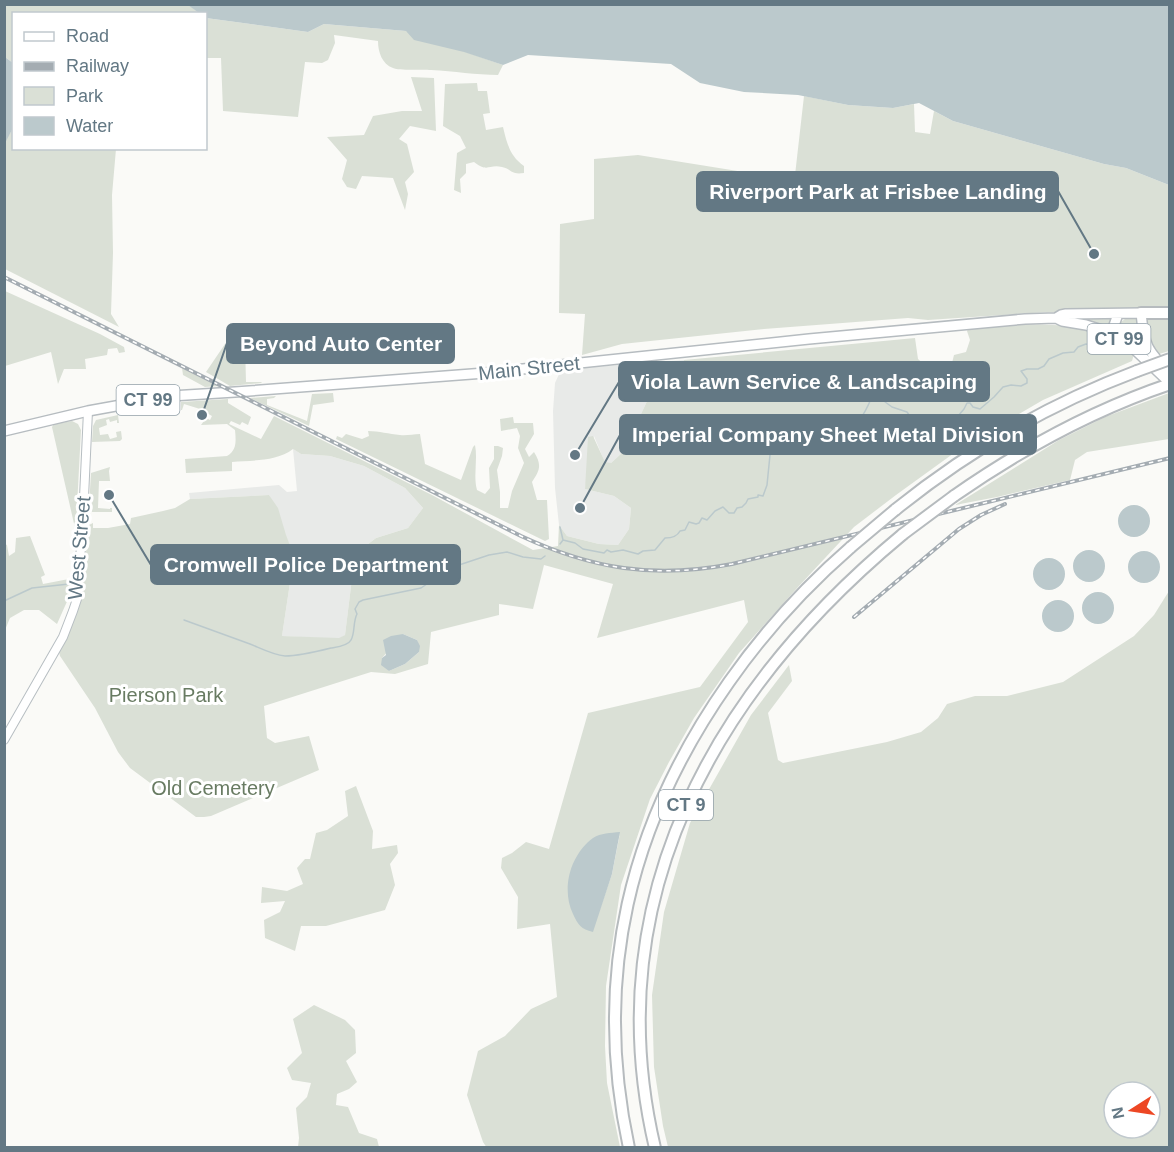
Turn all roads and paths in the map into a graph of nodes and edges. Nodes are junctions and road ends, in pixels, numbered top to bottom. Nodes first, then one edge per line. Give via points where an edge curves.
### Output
1 (1141, 313) junction
2 (1170, 313) edge
3 (1118, 314) junction
4 (1056, 318) junction
5 (1111, 334) junction
6 (1170, 359) edge
7 (1170, 373) edge
8 (1170, 384) edge
9 (88, 411) junction
10 (4, 431) edge
11 (4, 740) edge
12 (629, 1148) edge
13 (655, 1148) edge

1 - 2 highway
1 - 3 main road, Main Street / CT 99
1 - 7 main road via 1146,344
3 - 4 main road, Main Street / CT 99 via 1066,314
3 - 5 main road
4 - 5 main road, Main Street / CT 99
4 - 9 main road, Main Street / CT 99 via 462,375 171,396
5 - 8 main road, Main Street / CT 99 via 1139,353
6 - 12 highway, CT 9, bridge via 1076,396 994,440 941,475 821,574 782,615 720,694 679,762 659,805 627,906 615,990 615,1024 617,1074
8 - 13 highway, CT 9, bridge via 1046,439 954,496 903,534 799,634 737,714 676,827 651,911 640,991 640,1042
9 - 10 main road, Main Street / CT 99
9 - 11 main road, West Street via 73,611 63,637

